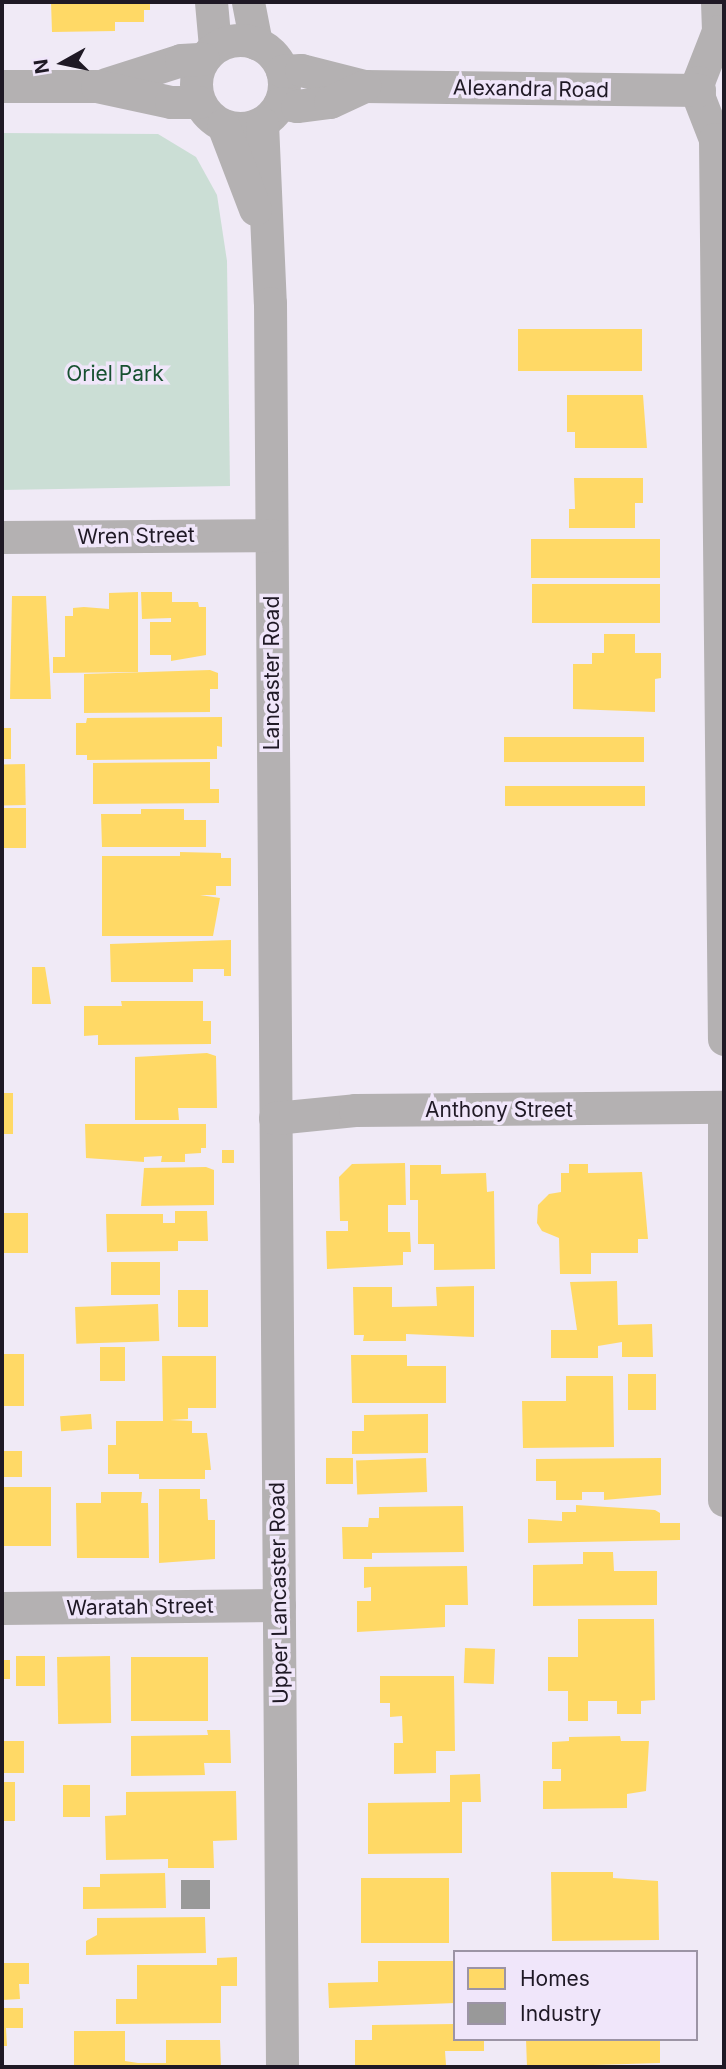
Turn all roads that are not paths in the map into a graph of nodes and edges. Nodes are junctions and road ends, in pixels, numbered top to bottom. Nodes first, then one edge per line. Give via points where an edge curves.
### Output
1 (211, 2) edge
2 (248, 2) edge
3 (717, 2) edge
4 (256, 43) junction
5 (209, 53) junction
6 (2, 86) edge
7 (97, 86) junction
8 (699, 90) junction
9 (275, 99) junction
10 (199, 102) junction
11 (223, 125) junction
12 (263, 228) junction
13 (271, 535) junction
14 (2, 537) edge
15 (724, 1039) edge
16 (724, 1108) edge
17 (275, 1118) junction
18 (724, 1500) edge
19 (279, 1605) junction
20 (2, 1608) edge
21 (282, 2067) edge

1 - 5 street
2 - 4 street
3 - 8 street via 718,31 700,73
4 - 5 street via 242,40
4 - 9 street via 277,59
5 - 7 street
5 - 10 street via 195,87
6 - 7 street
7 - 10 street via 171,102
8 - 9 street, Alexandra Road via 364,86 330,102 297,106
8 - 15 street via 715,139
9 - 11 street via 236,128
9 - 12 street, Lancaster Road
10 - 11 street
11 - 12 street, Lancaster Road
12 - 13 street, Lancaster Road via 270,303
13 - 14 street, Wren Street
13 - 17 street, Lancaster Road
16 - 17 street, Anthony Street via 355,1110
16 - 18 street
17 - 19 street, Upper Lancaster Road
19 - 20 street, Waratah Street
19 - 21 street, Upper Lancaster Road

